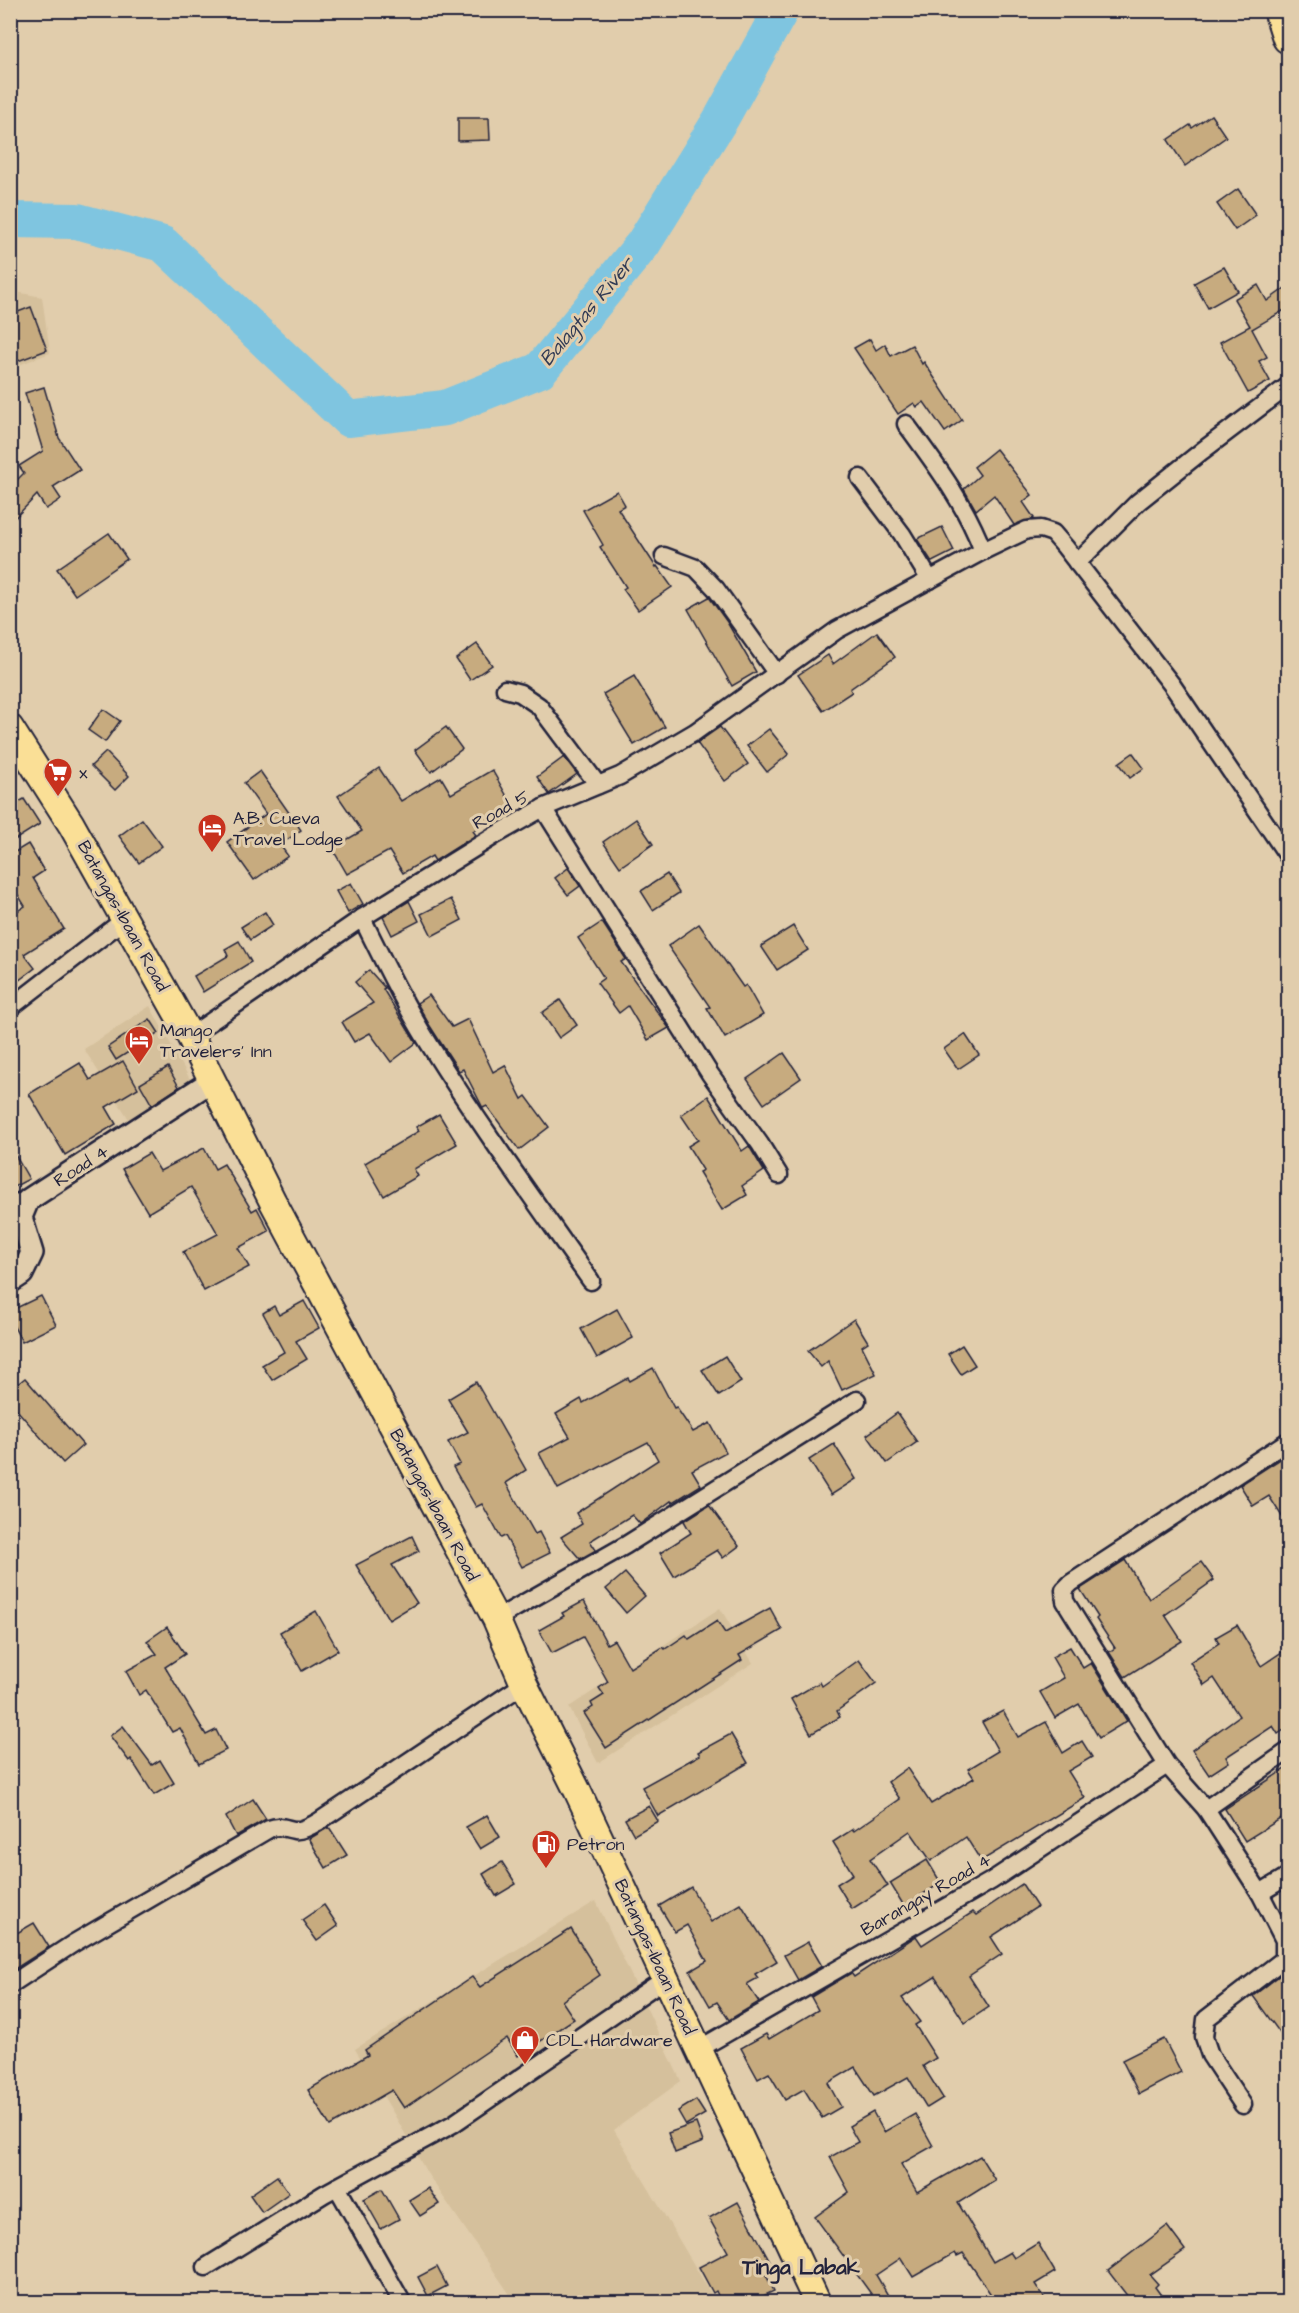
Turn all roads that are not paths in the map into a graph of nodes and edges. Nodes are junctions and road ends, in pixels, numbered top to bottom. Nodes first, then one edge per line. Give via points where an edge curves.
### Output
1 (1279, 10) edge
2 (1288, 38) edge
3 (1288, 386) edge
4 (906, 424) dead end
5 (860, 478) dead end
6 (983, 550) junction
7 (664, 556) dead end
8 (1077, 563) junction
9 (930, 580) junction
10 (777, 674) junction
11 (505, 689) dead end
12 (10, 728) edge
13 (598, 785) junction
14 (543, 808) junction
15 (1288, 856) edge
16 (362, 918) junction
17 (125, 919) junction
18 (10, 1008) edge
19 (189, 1035) junction
20 (213, 1080) junction
21 (779, 1175) dead end
22 (19, 1202) edge
23 (591, 1281) dead end
24 (10, 1282) edge
25 (857, 1400) dead end
26 (1288, 1441) edge
27 (496, 1619) junction
28 (524, 1684) junction
29 (1288, 1751) edge
30 (1167, 1765) junction
31 (1206, 1809) junction
32 (1288, 1876) edge
33 (1260, 1893) junction
34 (666, 1978) junction
35 (10, 1985) edge
36 (699, 2049) junction
37 (1243, 2105) dead end
38 (337, 2187) junction
39 (206, 2267) dead end
40 (402, 2302) edge
41 (817, 2302) edge

1 - 2 highway
3 - 8 street via 1138,502
4 - 6 street via 959,497
5 - 9 street
6 - 8 street, Road 5 via 1027,530 1041,529 1053,534
6 - 9 street, Road 5
7 - 10 street via 696,568 716,589
8 - 15 street, Road 5 via 1172,685
9 - 10 street, Road 5 via 837,630
10 - 13 street, Road 5 via 695,732
11 - 13 street via 520,693 539,706
12 - 17 main road, Batangas-Ibaan Road
13 - 14 street, Road 5
14 - 16 street, Road 5
14 - 21 street via 710,1074
16 - 19 street, Road 5
16 - 23 street via 431,1047
17 - 18 street
17 - 19 main road, Batangas-Ibaan Road
19 - 20 main road, Batangas-Ibaan Road
20 - 22 street, Road 4
20 - 27 main road, Batangas-Ibaan Road via 284,1223
22 - 24 street, Road 4 via 32,1253 22,1274
25 - 27 street via 626,1545
26 - 30 street via 1064,1590 1065,1601
27 - 28 main road, Batangas-Ibaan Road
28 - 34 main road, Batangas-Ibaan Road
28 - 35 street via 318,1822 306,1829 269,1829
29 - 31 street
30 - 31 street
30 - 36 street, Barangay Road 4 via 991,1881
31 - 33 street
32 - 33 street
33 - 37 street via 1284,1940 1284,1959 1206,2019 1204,2037 1210,2055
34 - 36 main road, Batangas-Ibaan Road
34 - 38 street via 453,2124
36 - 41 main road, Batangas-Ibaan Road
38 - 39 street
38 - 40 street

